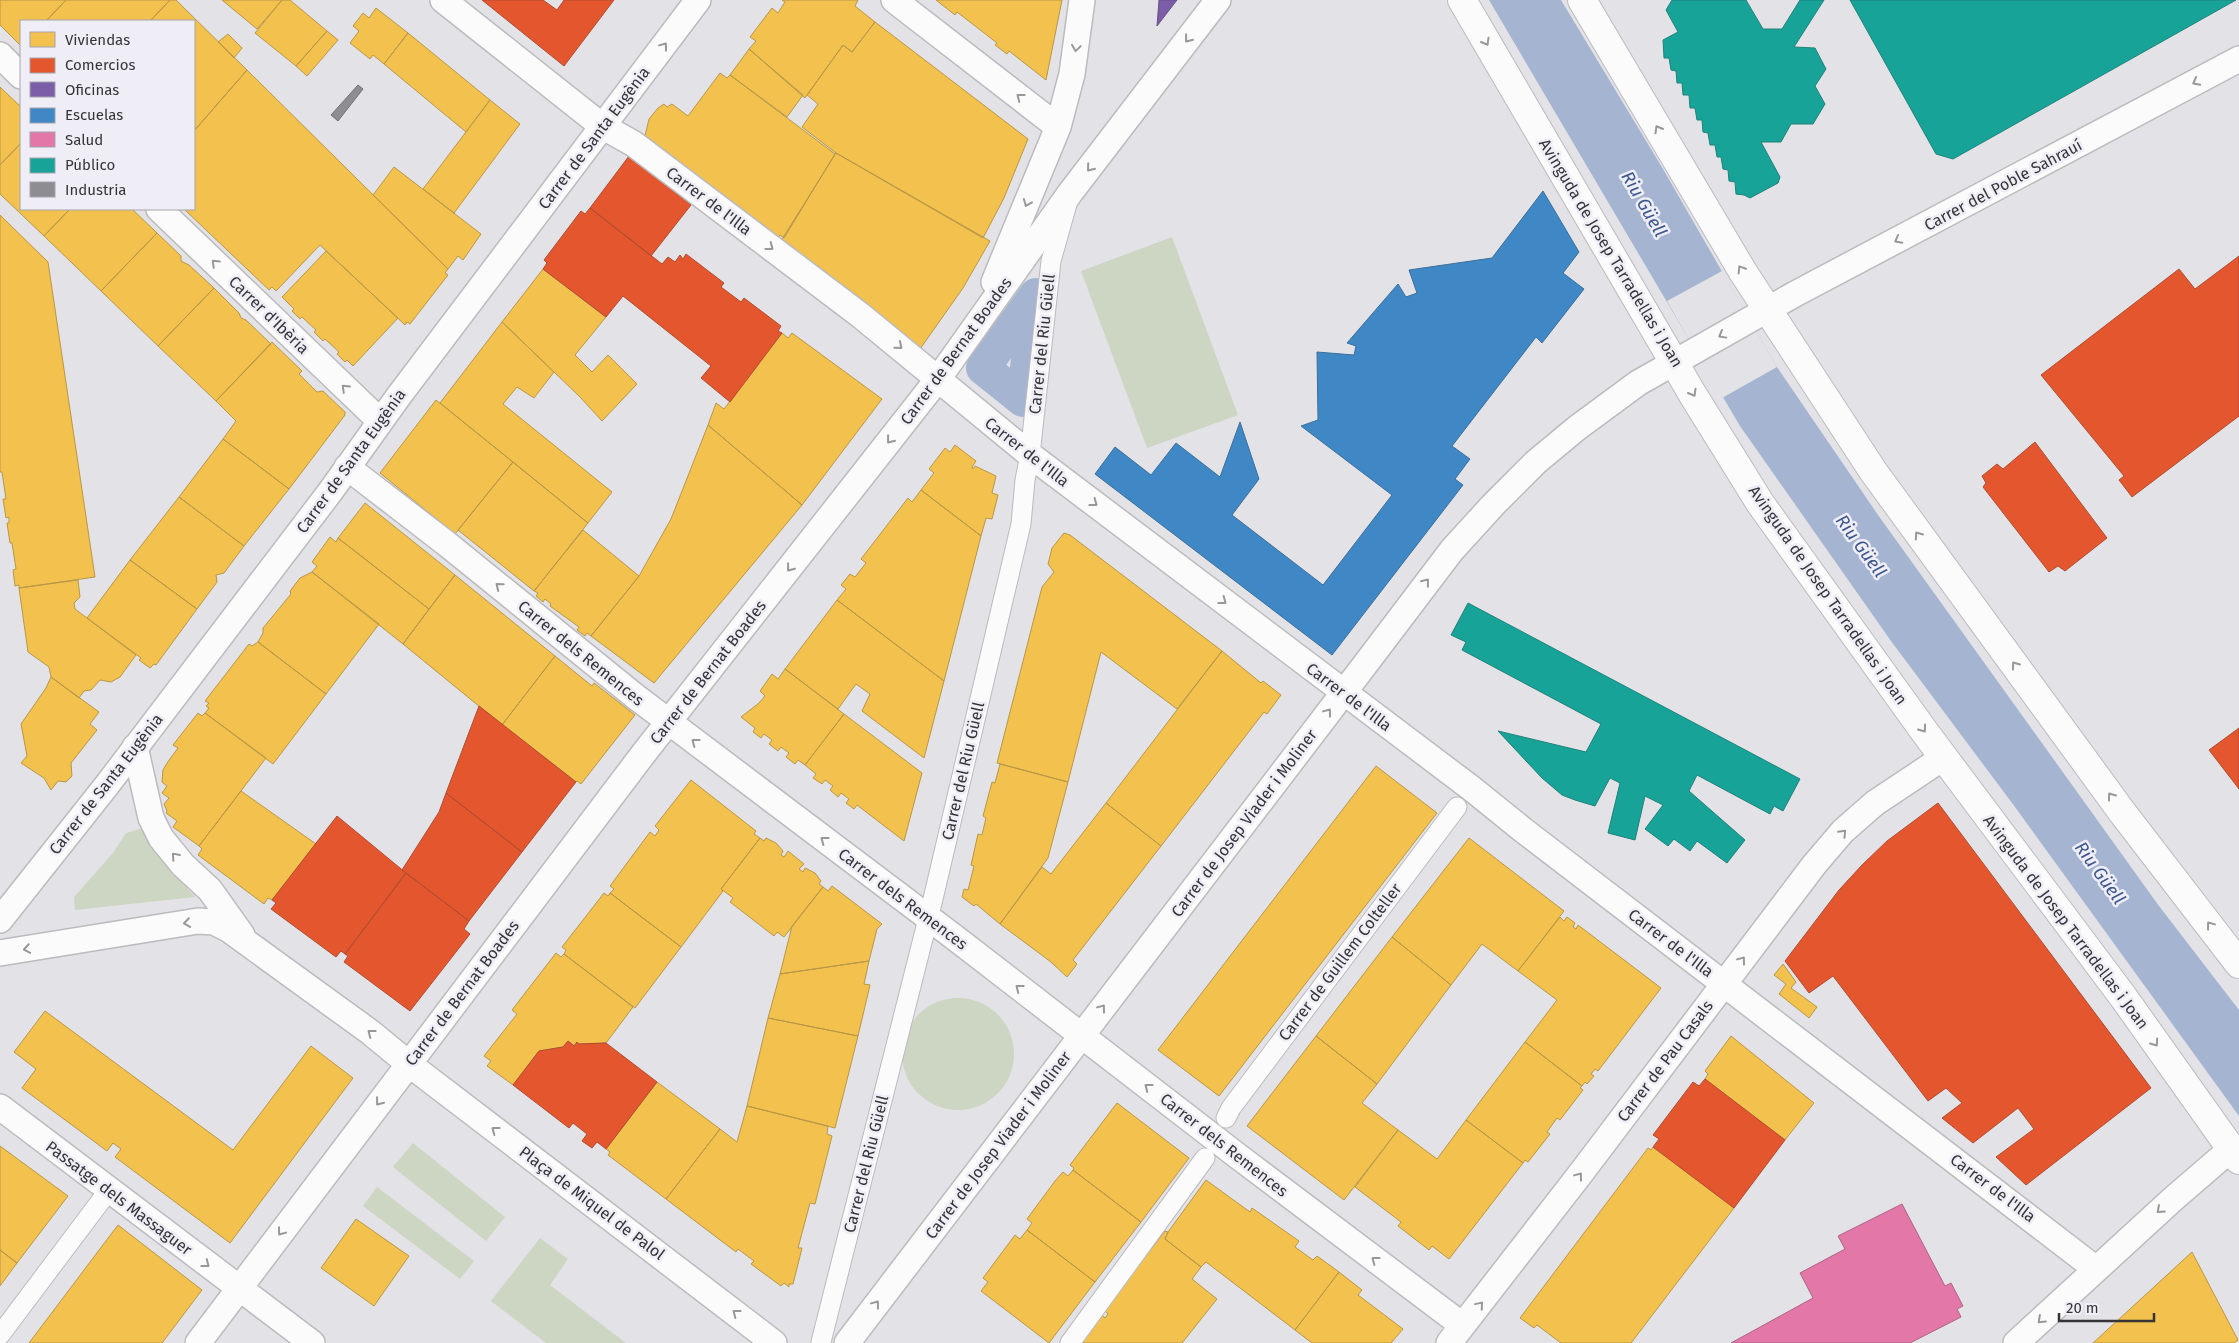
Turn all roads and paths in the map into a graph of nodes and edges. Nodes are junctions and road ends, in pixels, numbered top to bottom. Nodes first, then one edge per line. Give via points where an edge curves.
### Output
1 (443, 0) edge
2 (698, 0) edge
3 (894, 0) edge
4 (1082, 0) edge
5 (1218, 0) edge
6 (1462, 0) edge
7 (1582, 0) edge
8 (0, 55) edge
9 (2239, 59) edge
10 (20, 75) edge
11 (602, 126) junction
12 (1058, 127) junction
13 (1070, 193) junction
14 (159, 210) edge
15 (1760, 314) junction
16 (978, 322) junction
17 (1683, 358) junction
18 (938, 379) junction
19 (380, 422) junction
20 (1030, 455) junction
21 (347, 467) junction
22 (1343, 692) junction
23 (669, 722) junction
24 (135, 747) junction
25 (1944, 757) junction
26 (1456, 807) dead end
27 (928, 918) junction
28 (0, 920) edge
29 (248, 943) junction
30 (0, 953) edge
31 (2239, 964) edge
32 (1725, 983) junction
33 (1081, 1036) junction
34 (409, 1064) junction
35 (0, 1107) edge
36 (1226, 1118) dead end
37 (2235, 1155) edge
38 (1205, 1158) dead end
39 (109, 1190) junction
40 (2096, 1269) junction
41 (238, 1289) junction
42 (1456, 1334) edge
43 (0, 1335) edge
44 (821, 1342) edge
45 (198, 1343) edge
46 (312, 1343) edge
47 (774, 1343) edge
48 (846, 1343) edge
49 (1070, 1343) edge
50 (2016, 1343) edge

1 - 11 street, Carrer de l'Illa
11 -> 2 street, Carrer de Santa Eugènia
12 -> 3 street
4 -> 12 street via 1072,74
5 -> 13 street, Carrer de Bernat Boades
6 -> 17 street, Avinguda de Josep Tarradellas i Joan
15 -> 7 street via 1743,272
8 - 10 street
9 -> 15 street, Carrer del Poble Sahrauí
11 -> 18 street, Carrer de l'Illa via 634,144 837,297
11 - 19 street, Carrer de Santa Eugènia
12 -> 16 street
13 - 16 street, Carrer de Bernat Boades
13 - 20 street, Carrer del Riu Güell via 1051,262
19 -> 14 street, Carrer d'Ibèria
15 -> 17 street, Carrer del Poble Sahrauí
31 -> 15 street via 1922,541
16 - 18 street, Carrer de Bernat Boades
22 -> 17 street, Carrer de Josep Viader i Moliner via 1452,550 1536,462 1638,383
17 -> 25 street, Avinguda de Josep Tarradellas i Joan via 1760,503
18 - 20 street, Carrer de l'Illa
18 -> 23 street, Carrer de Bernat Boades
19 - 21 street, Carrer de Santa Eugènia
20 -> 22 street, Carrer de l'Illa
20 - 27 street, Carrer del Riu Güell via 1024,480 1021,524
23 -> 21 street, Carrer dels Remences
21 - 24 street, Carrer de Santa Eugènia
22 - 32 street, Carrer de l'Illa
33 -> 22 street, Carrer de Josep Viader i Moliner
27 -> 23 street, Carrer dels Remences
23 - 34 street, Carrer de Bernat Boades
24 - 28 street, Carrer de Santa Eugènia
29 -> 24 street via 210,890 161,838 151,818
32 -> 25 street, Carrer de Pau Casals via 1814,865 1844,831 1875,803
25 -> 37 street, Avinguda de Josep Tarradellas i Joan via 2124,998
26 - 36 street, Carrer de Guillem Colteller
33 -> 27 street, Carrer dels Remences
27 - 44 street, Carrer del Riu Güell
29 -> 30 street, Plaça de Miquel de Palol via 214,922 198,921
34 -> 29 street, Plaça de Miquel de Palol
32 - 40 street, Carrer de l'Illa
42 -> 32 street, Carrer de Pau Casals
42 -> 33 street, Carrer dels Remences via 1414,1289
48 -> 33 street, Carrer de Josep Viader i Moliner
34 -> 41 street, Carrer de Bernat Boades
47 -> 34 street, Plaça de Miquel de Palol
35 - 39 street, Passatge dels Massaguer
37 -> 40 street via 2173,1199
38 - 49 street
39 -> 41 street, Passatge dels Massaguer
39 - 43 street
40 -> 50 street
41 - 45 street, Carrer de Bernat Boades
41 - 46 street

